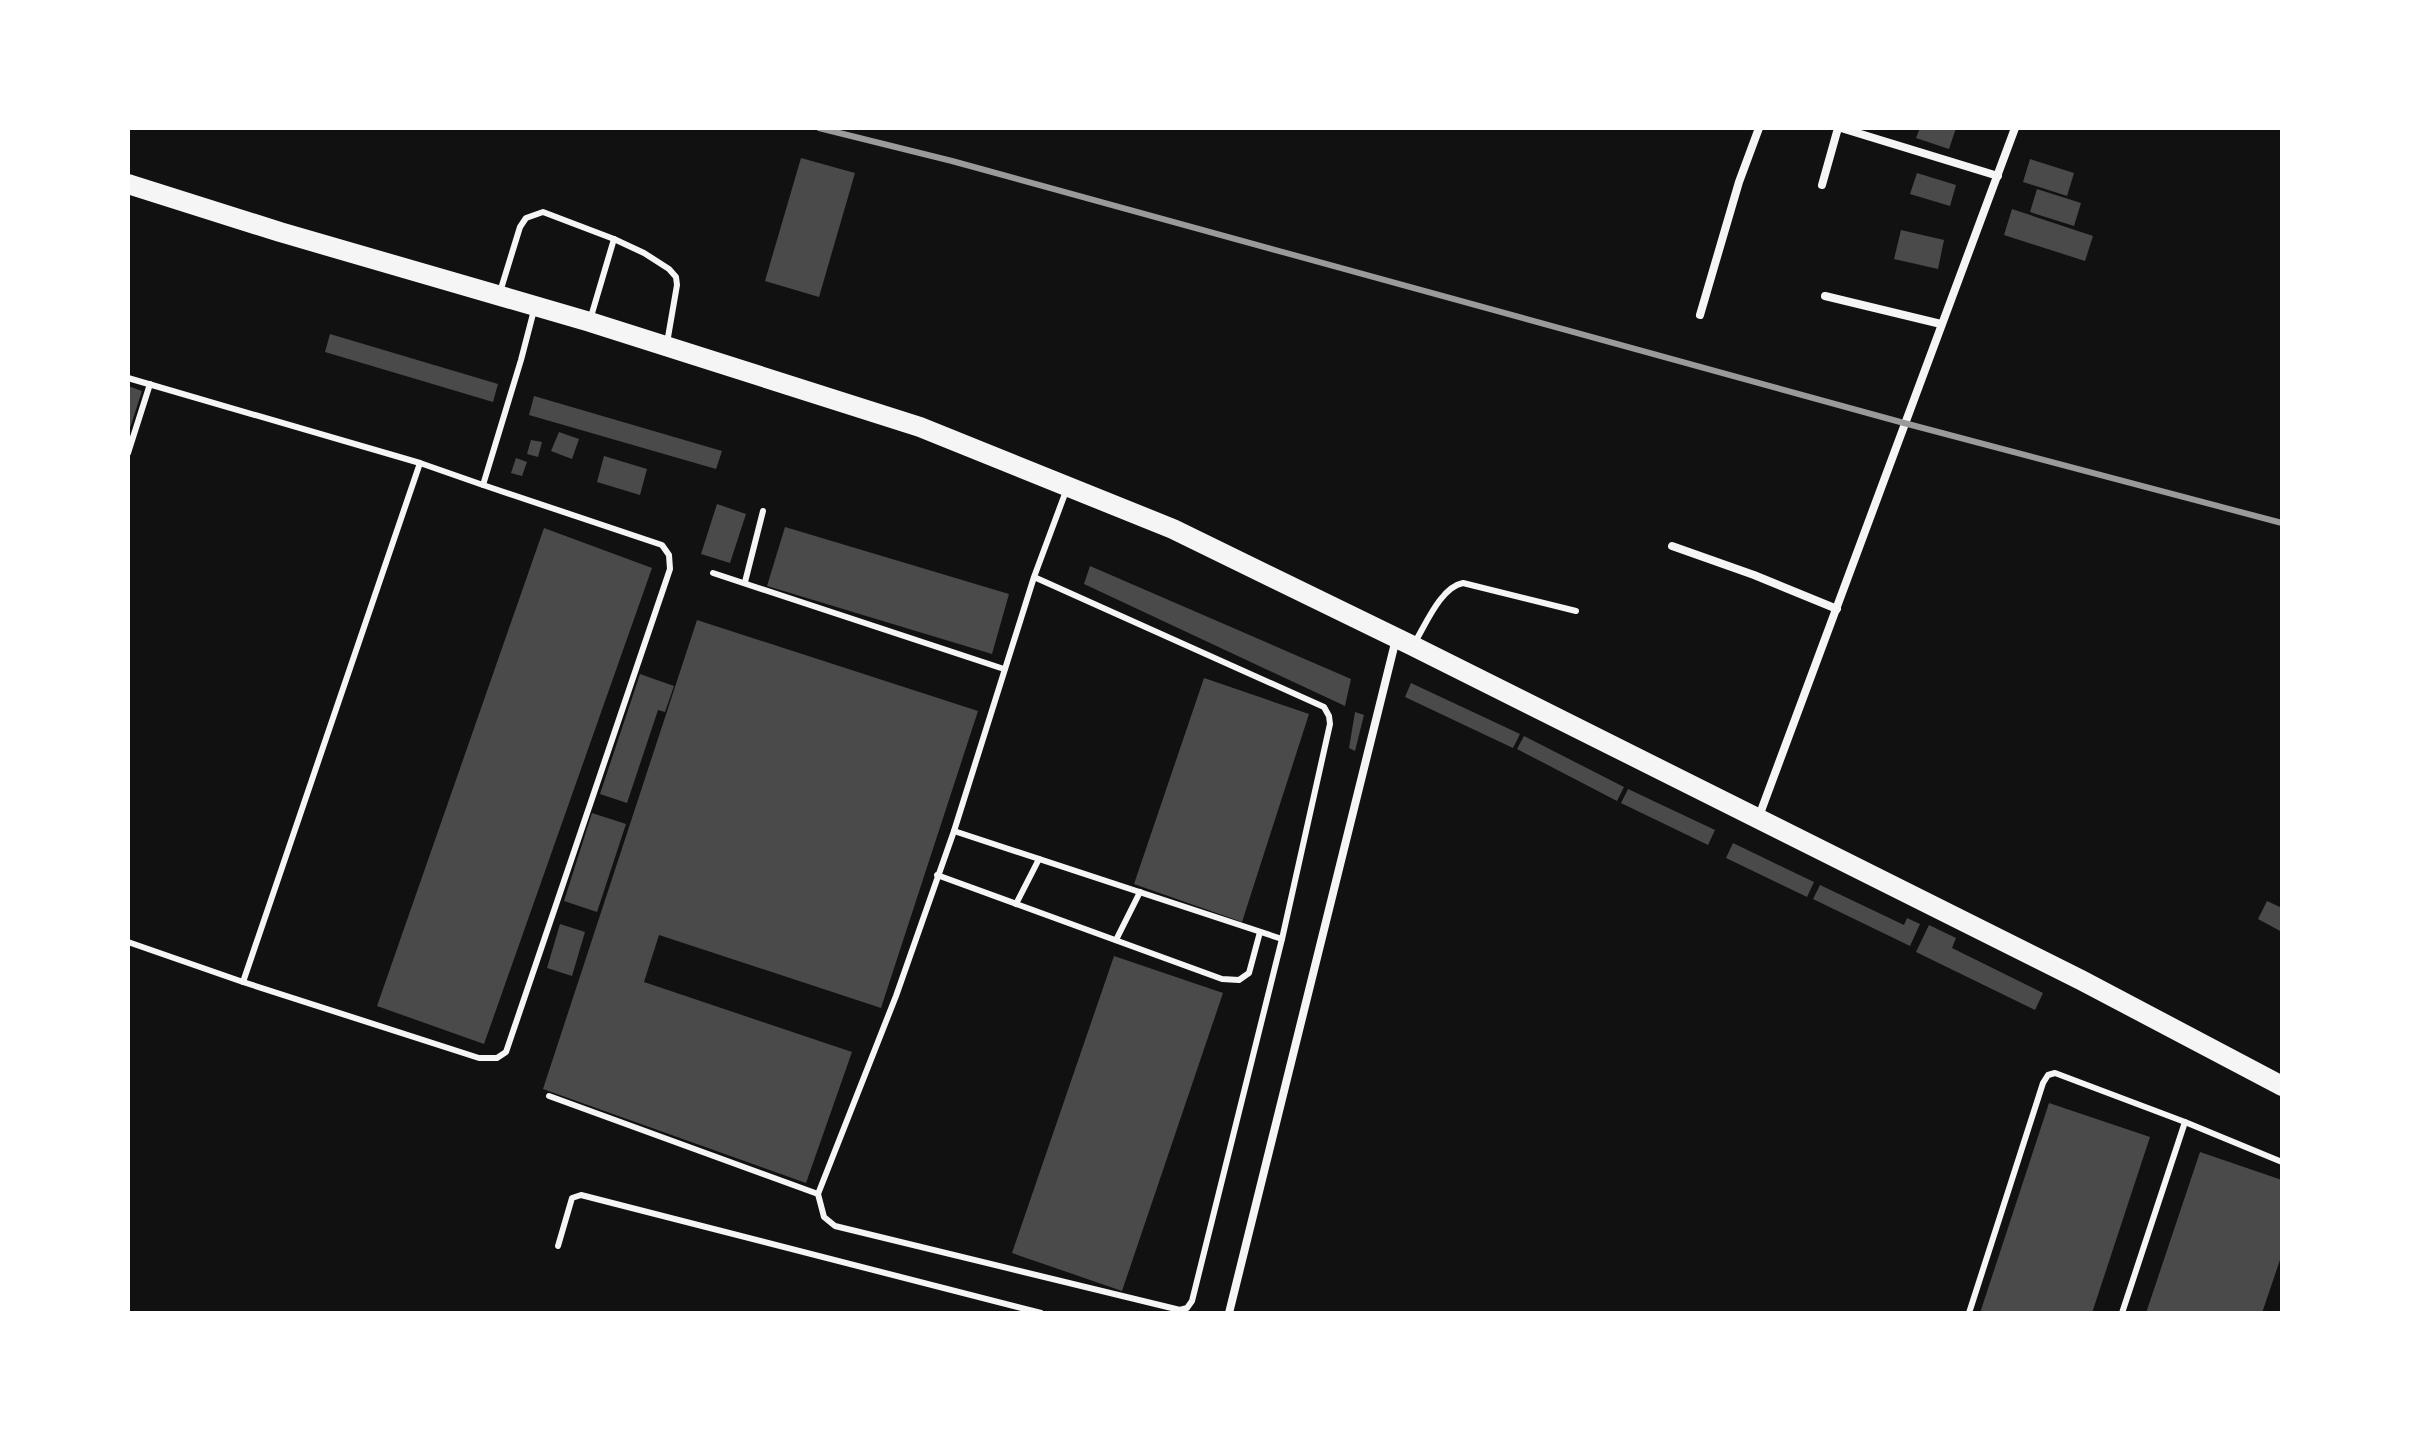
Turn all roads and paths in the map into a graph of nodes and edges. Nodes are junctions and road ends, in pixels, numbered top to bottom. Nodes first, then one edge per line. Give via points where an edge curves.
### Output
1 (1759, 128) edge
2 (1840, 128) edge
3 (2015, 128) edge
4 (1998, 176) junction
5 (128, 184) edge
6 (1822, 185) dead end
7 (614, 239) junction
8 (499, 296) junction
9 (1825, 296) dead end
10 (535, 306) junction
11 (1700, 315) dead end
12 (590, 322) junction
13 (1941, 324) junction
14 (667, 346) junction
15 (128, 378) edge
16 (150, 384) junction
17 (128, 453) edge
18 (420, 463) junction
19 (483, 485) junction
20 (1068, 486) junction
21 (763, 511) dead end
22 (1672, 546) dead end
23 (713, 573) dead end
24 (1034, 577) junction
25 (745, 582) junction
26 (1837, 609) junction
27 (1576, 611) dead end
28 (1405, 642) junction
29 (1004, 669) junction
30 (1758, 820) junction
31 (954, 831) junction
32 (1039, 859) junction
33 (937, 875) junction
34 (1140, 892) junction
35 (1016, 904) junction
36 (1260, 932) junction
37 (1282, 939) junction
38 (1116, 940) junction
39 (128, 942) edge
40 (243, 982) junction
41 (2282, 1086) edge
42 (549, 1096) dead end
43 (2185, 1122) junction
44 (2282, 1162) edge
45 (818, 1194) junction
46 (558, 1246) dead end
47 (1041, 1313) edge
48 (1229, 1313) edge
49 (1969, 1313) edge
50 (2122, 1313) edge

1 - 11 street
2 - 4 street
2 - 6 street
3 - 4 street
4 - 13 street
5 - 8 highway
7 - 8 lane via 543,212 533,214 520,227
7 - 12 lane
7 - 14 lane via 676,277
8 - 10 highway
9 - 13 street
10 - 12 highway
10 - 19 lane
12 - 14 highway
13 - 26 street
14 - 20 highway via 920,427
15 - 16 lane
16 - 17 lane
16 - 18 lane
18 - 19 lane
18 - 40 lane
19 - 40 lane via 662,545 670,569 506,1052 479,1058
20 - 24 lane
20 - 28 highway via 1173,529
21 - 25 lane
22 - 26 street
23 - 25 lane
24 - 29 lane
24 - 37 lane via 1324,707 1330,724
25 - 29 lane
26 - 30 street
27 - 28 lane via 1463,583 1445,593
28 - 30 highway
28 - 48 street
29 - 31 lane
30 - 41 highway
31 - 32 lane
31 - 33 lane
32 - 34 lane
32 - 35 lane
33 - 35 lane
33 - 45 lane
34 - 36 lane
34 - 38 lane
35 - 38 lane
36 - 37 lane
36 - 38 lane via 1249,973 1239,980 1222,979
37 - 45 lane via 1187,1308 835,1226 824,1217
39 - 40 lane
42 - 45 lane
43 - 44 lane
43 - 49 lane via 2055,1073 2048,1075
43 - 50 lane
46 - 47 lane via 572,1198 581,1195

